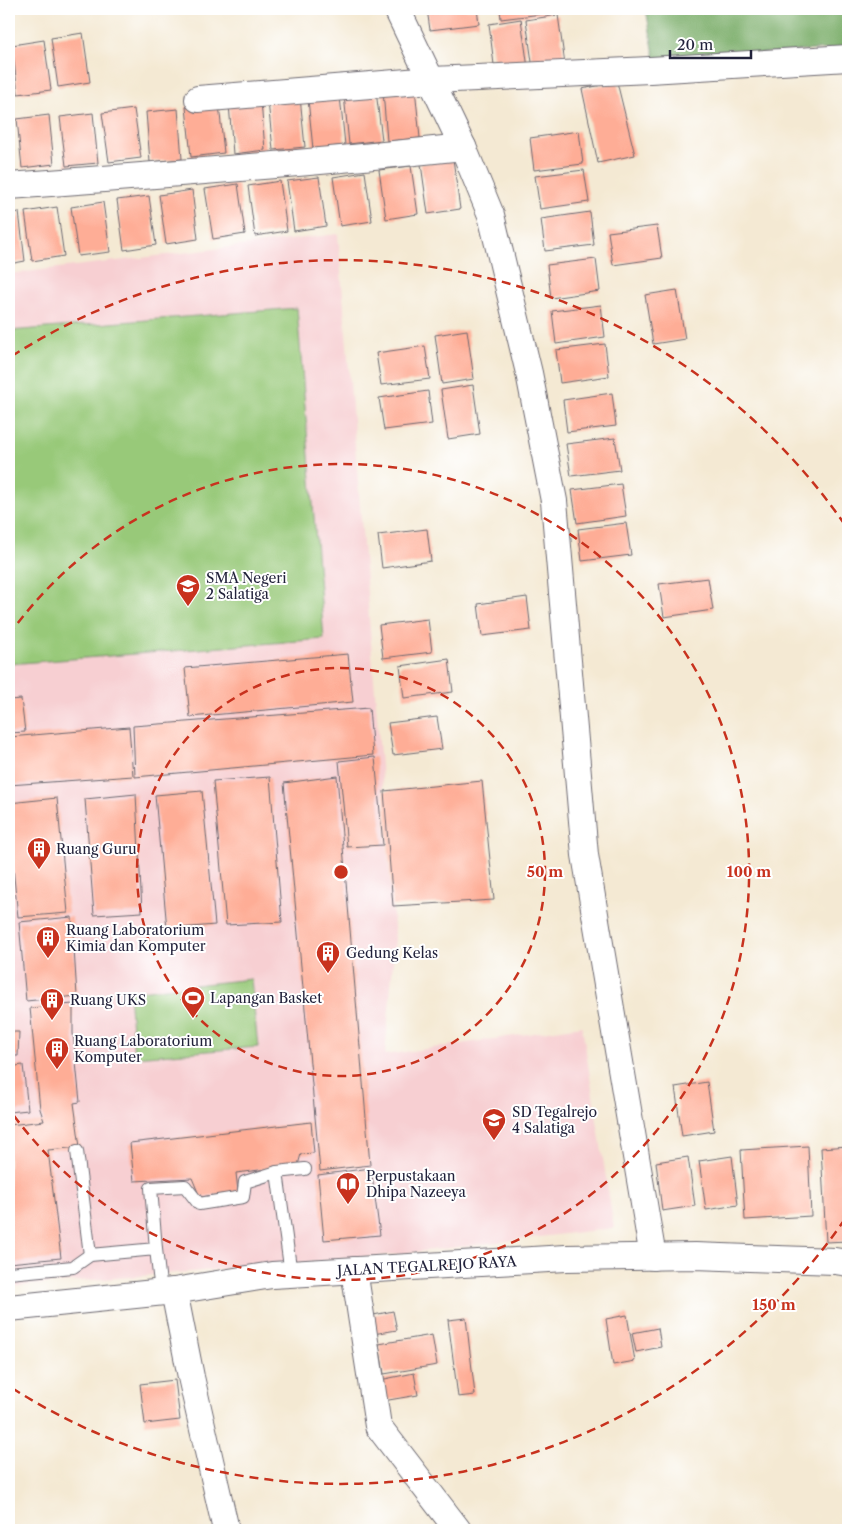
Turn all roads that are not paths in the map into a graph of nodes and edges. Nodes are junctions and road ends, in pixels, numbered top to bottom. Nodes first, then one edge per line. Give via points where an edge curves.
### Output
1 (397, 9) edge
2 (848, 58) edge
3 (432, 80) junction
4 (198, 99) dead end
5 (463, 147) junction
6 (9, 186) edge
7 (77, 1151) dead end
8 (305, 1169) dead end
9 (277, 1172) junction
10 (156, 1249) junction
11 (90, 1255) junction
12 (653, 1257) junction
13 (848, 1263) edge
14 (354, 1270) junction
15 (9, 1272) edge
16 (291, 1274) junction
17 (168, 1292) junction
18 (9, 1308) edge
19 (226, 1530) edge
20 (458, 1530) edge

1 - 3 street
2 - 3 street
3 - 4 street
3 - 5 street
5 - 6 street via 251,168
5 - 12 street via 491,215 529,373 554,501 585,855
7 - 11 lane
8 - 9 lane
9 - 10 lane via 245,1182 243,1197 200,1204 185,1186 151,1188
9 - 16 lane
10 - 11 lane
10 - 17 lane
11 - 15 lane via 73,1266
12 - 13 street, JALAN TEGALREJO RAYA
12 - 14 street, JALAN TEGALREJO RAYA via 566,1258
14 - 16 street, JALAN TEGALREJO RAYA
14 - 20 street via 378,1426
16 - 17 street, JALAN TEGALREJO RAYA via 272,1274
17 - 18 street, JALAN TEGALREJO RAYA
17 - 19 street

